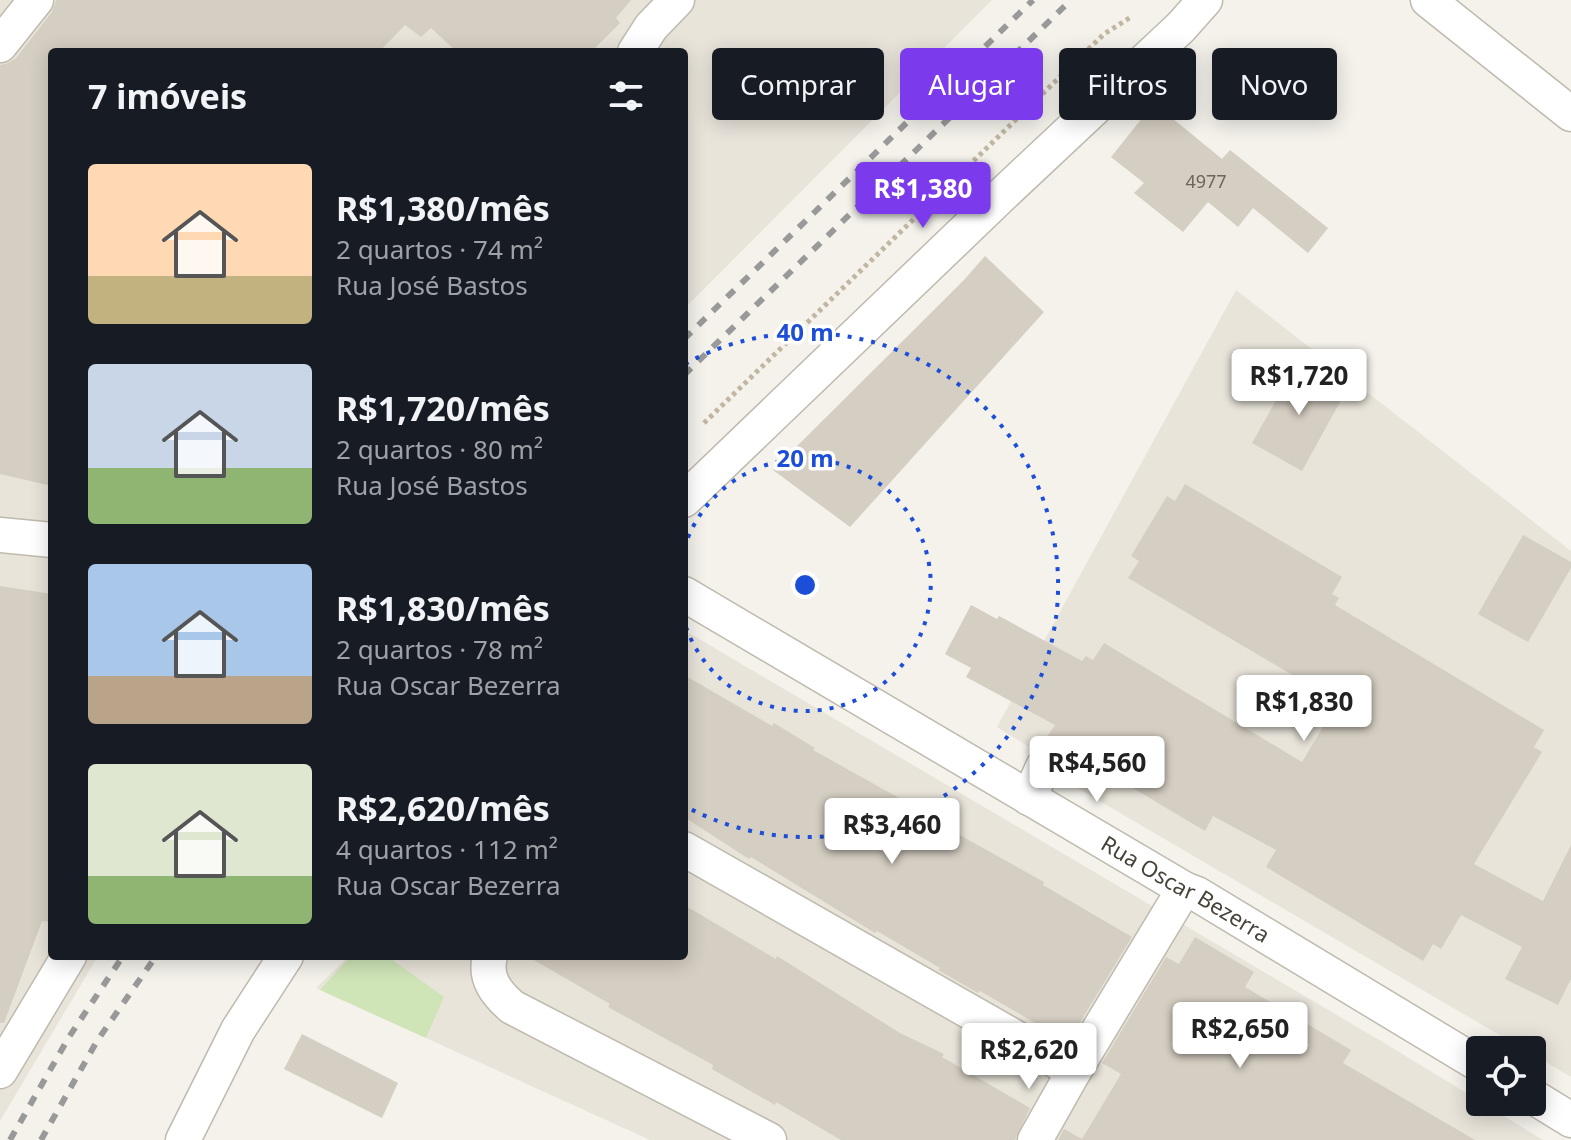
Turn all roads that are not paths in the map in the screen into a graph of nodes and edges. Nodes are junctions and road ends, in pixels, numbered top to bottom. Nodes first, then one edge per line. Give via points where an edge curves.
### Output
1 (36, 0) edge
2 (677, 0) edge
3 (1205, 0) edge
4 (1428, 0) edge
5 (0, 45) edge
6 (638, 48) edge
7 (1571, 114) edge
8 (688, 496) edge
9 (0, 535) edge
10 (48, 540) edge
11 (688, 596) edge
12 (1043, 767) dead end
13 (1029, 798) junction
14 (688, 851) edge
15 (1184, 889) junction
16 (66, 960) edge
17 (283, 960) edge
18 (489, 960) edge
19 (9, 1030) edge
20 (1466, 1057) edge
21 (0, 1071) edge
22 (1074, 1071) junction
23 (1546, 1105) edge
24 (1571, 1120) edge
25 (183, 1140) edge
26 (769, 1140) edge
27 (1035, 1140) edge

1 - 5 street
2 - 6 street
3 - 8 street
4 - 7 street
9 - 10 street
11 - 13 street, Rua Oscar Bezerra
12 - 13 street
13 - 15 street, Rua Oscar Bezerra
14 - 22 street
15 - 20 street, Rua Oscar Bezerra
15 - 22 street
16 - 19 street
17 - 25 street via 238,1030
18 - 26 street via 494,991 512,1007
19 - 21 street
22 - 27 street
23 - 24 street

